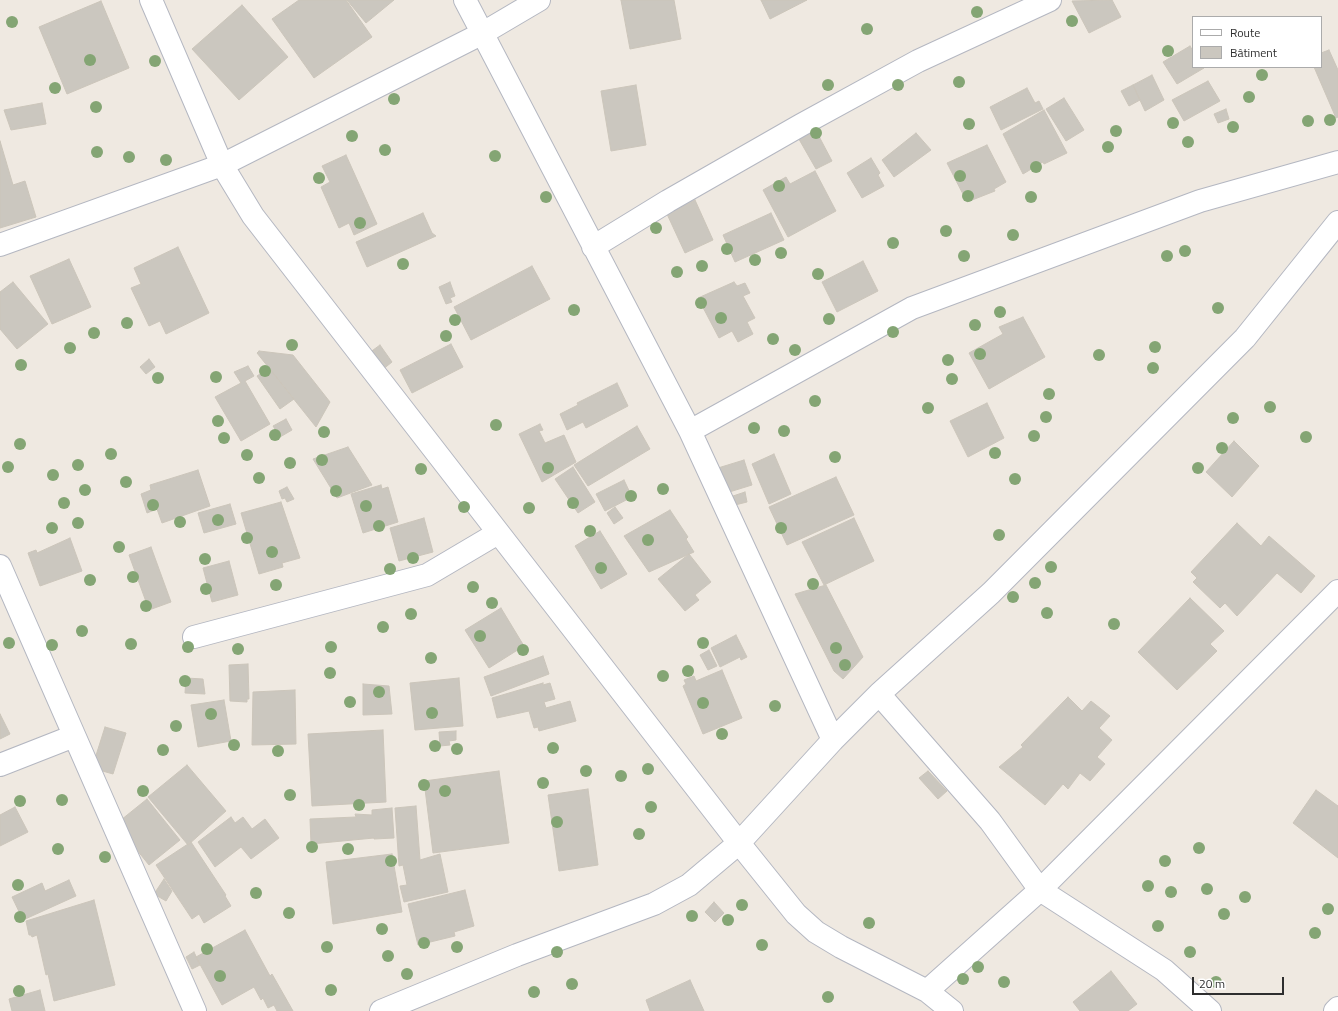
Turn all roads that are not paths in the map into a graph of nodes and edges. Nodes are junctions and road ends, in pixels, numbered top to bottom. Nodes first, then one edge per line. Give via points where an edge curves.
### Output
1 (151, 0) edge
2 (465, 0) edge
3 (539, 0) edge
4 (1050, 0) edge
5 (483, 33) junction
6 (1338, 162) edge
7 (222, 165) junction
8 (1338, 222) edge
9 (0, 245) edge
10 (593, 247) junction
11 (690, 431) junction
12 (498, 533) junction
13 (0, 566) edge
14 (1338, 591) edge
15 (194, 638) dead end
16 (880, 694) junction
17 (74, 736) junction
18 (833, 740) junction
19 (0, 765) edge
20 (739, 843) junction
21 (1040, 890) junction
22 (927, 991) junction
23 (1338, 1008) edge
24 (195, 1011) edge
25 (381, 1011) edge
26 (952, 1011) edge
27 (1210, 1011) edge
28 (1335, 1011) edge

1 - 7 street
2 - 5 street
3 - 5 street
4 - 10 street via 911,65 668,201
5 - 7 street
5 - 10 street
6 - 11 street via 1200,201 912,308
7 - 9 street
7 - 12 street via 253,216
8 - 16 street via 1244,338 991,592
10 - 11 street
11 - 18 street
12 - 15 street via 427,575
12 - 20 street
13 - 17 street
14 - 21 street
16 - 18 street
16 - 21 street via 990,821
17 - 19 street
17 - 24 street
18 - 20 street
20 - 22 street via 796,914 816,932
20 - 25 street via 689,885 654,904 517,955
21 - 22 street
21 - 27 street via 1164,970
22 - 26 street
23 - 28 street

